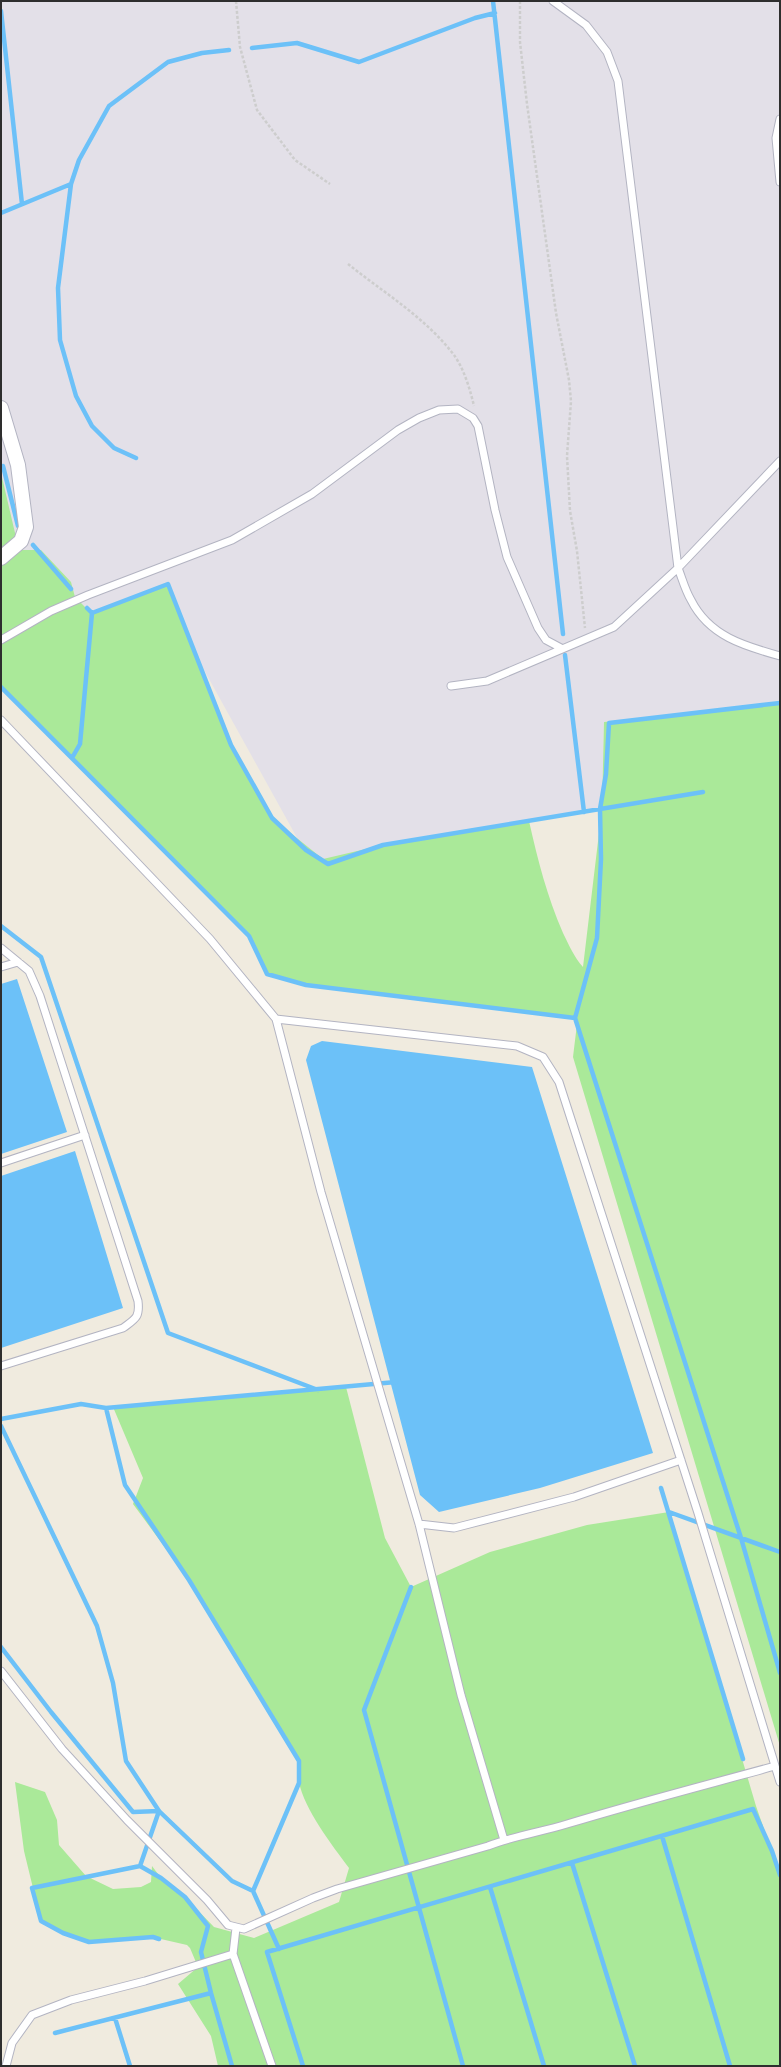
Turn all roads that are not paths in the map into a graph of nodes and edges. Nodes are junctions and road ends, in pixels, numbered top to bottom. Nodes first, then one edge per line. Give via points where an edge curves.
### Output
1 (553, 1) edge
2 (780, 119) edge
3 (780, 182) edge
4 (1, 408) edge
5 (780, 460) edge
6 (1, 558) edge
7 (678, 568) junction
8 (1, 640) edge
9 (561, 648) junction
10 (780, 656) edge
11 (451, 686) dead end
12 (1, 720) edge
13 (1, 948) edge
14 (18, 962) junction
15 (1, 967) edge
16 (276, 1018) junction
17 (85, 1134) junction
18 (1, 1163) edge
19 (1, 1366) edge
20 (681, 1460) junction
21 (419, 1524) junction
22 (1, 1671) edge
23 (775, 1766) junction
24 (780, 1782) edge
25 (504, 1840) junction
26 (236, 1928) junction
27 (233, 1954) junction
28 (6, 2066) edge
29 (272, 2066) edge

1 - 7 lane via 586,25 608,52 618,81
2 - 3 lane via 776,138
4 - 6 street via 18,465 26,527 21,541
5 - 7 lane
7 - 9 lane via 614,627
7 - 10 lane via 691,601 711,627 742,646
8 - 9 lane via 51,611 232,540 312,494 398,430 439,410 458,409 473,418 478,426 495,510 510,564 538,628 546,640
9 - 11 lane via 487,681
12 - 16 lane via 210,939
13 - 14 lane
14 - 15 lane
14 - 17 lane via 29,971 40,996
16 - 20 lane via 518,1046 543,1057 559,1082
16 - 21 lane via 321,1192
17 - 18 lane
17 - 19 lane via 138,1301 139,1312 136,1319 123,1328
20 - 21 lane via 574,1497 454,1528
20 - 23 lane
21 - 25 lane via 461,1695
22 - 26 lane via 62,1749 208,1900 228,1925
23 - 24 lane
23 - 25 lane
25 - 26 lane via 337,1889 244,1929
26 - 27 lane
27 - 28 lane via 145,1981 70,2000 32,2015 12,2043
27 - 29 lane

